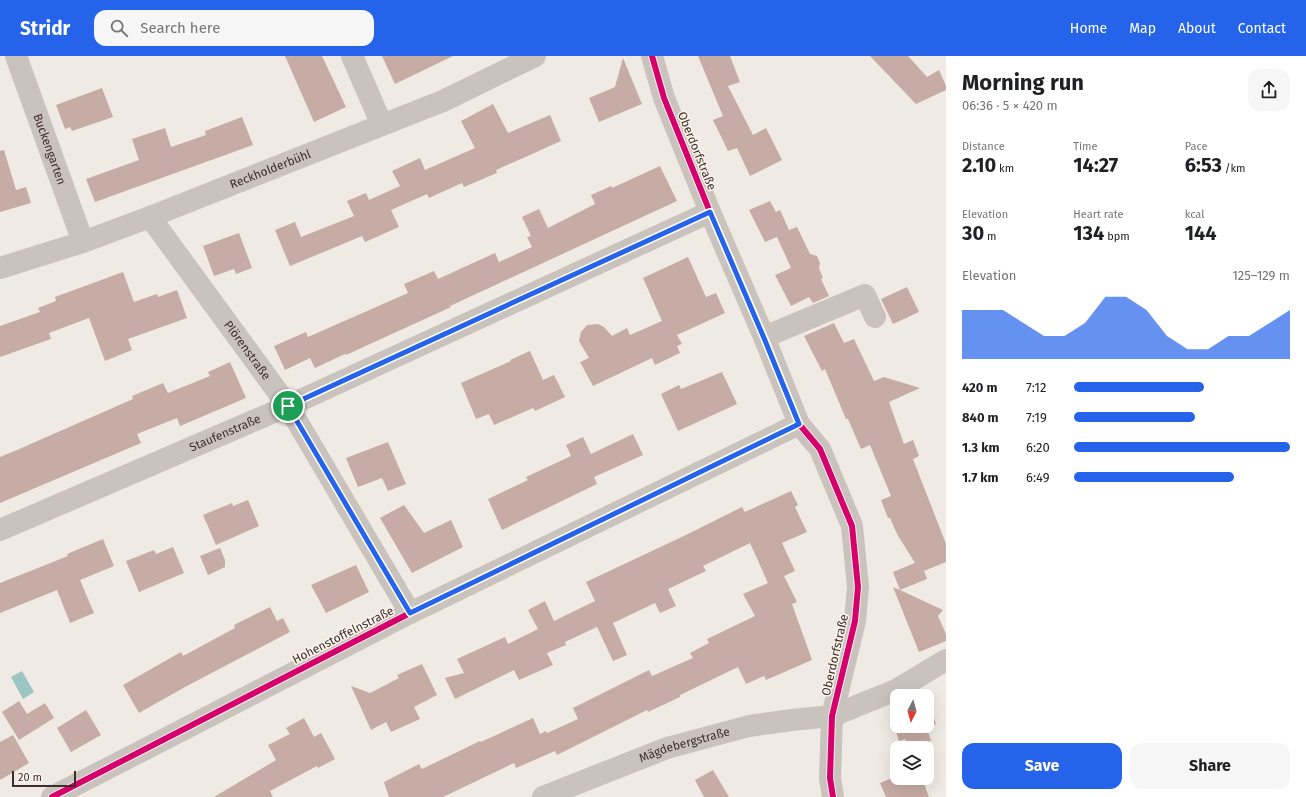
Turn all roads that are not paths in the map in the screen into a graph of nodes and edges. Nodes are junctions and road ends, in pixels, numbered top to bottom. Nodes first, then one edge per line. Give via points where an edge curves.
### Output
1 (16, 56) edge
2 (352, 56) edge
3 (535, 56) edge
4 (652, 56) edge
5 (382, 125) junction
6 (710, 212) junction
7 (150, 217) junction
8 (83, 242) junction
9 (0, 268) edge
10 (875, 317) dead end
11 (764, 338) junction
12 (288, 406) junction
13 (799, 424) junction
14 (0, 530) edge
15 (410, 613) junction
16 (946, 660) edge
17 (832, 716) junction
18 (52, 797) edge
19 (543, 797) edge
20 (833, 797) edge

1 - 8 street, Buckengarten
2 - 5 street
3 - 5 street, Reckholderbühl via 443,101
4 - 6 street, Oberdorfstraße via 664,98
5 - 7 street, Reckholderbühl
6 - 11 street, Oberdorfstraße
6 - 12 street, Staufenstraße
7 - 8 street, Reckholderbühl
7 - 12 street, Plörenstraße
8 - 9 street, Reckholderbühl
10 - 11 street via 865,296
11 - 13 street, Oberdorfstraße
12 - 14 street, Staufenstraße
12 - 15 street, Plörenstraße
13 - 15 street, Hohenstoffelnstraße
13 - 17 street, Oberdorfstraße via 820,449 852,526 858,587 855,621
15 - 18 street, Hohenstoffelnstraße
16 - 17 street, Mägdebergstraße via 896,690
17 - 19 street, Mägdebergstraße via 750,726 667,748
17 - 20 street, Oberdorfstraße via 830,778

